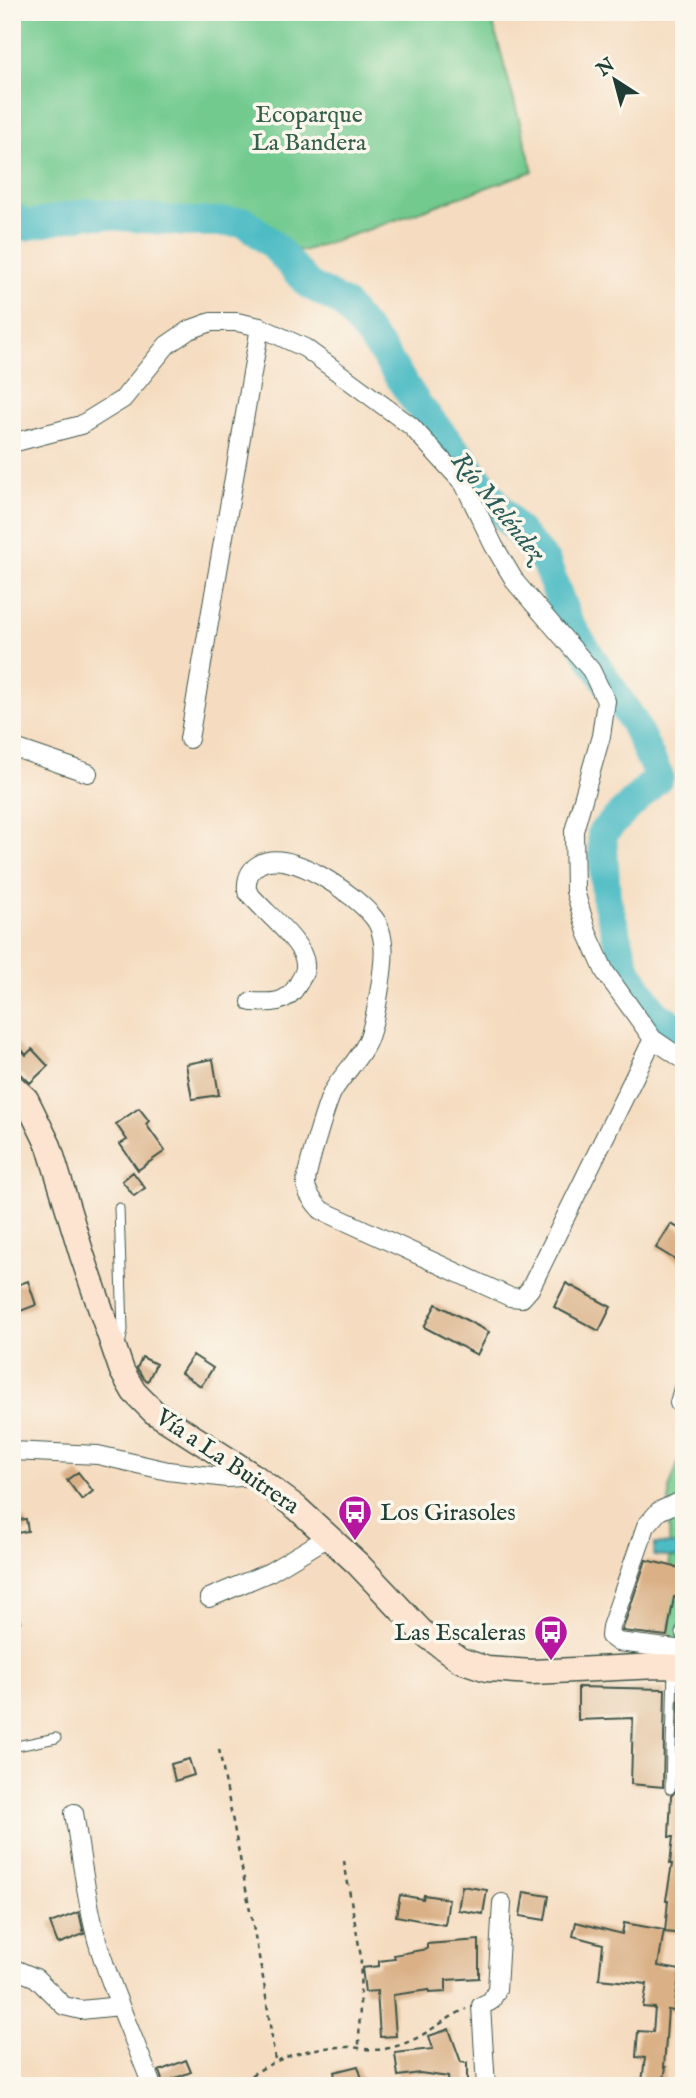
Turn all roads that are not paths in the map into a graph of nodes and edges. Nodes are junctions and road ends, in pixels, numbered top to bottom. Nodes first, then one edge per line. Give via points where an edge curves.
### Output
1 (260, 327) junction
2 (12, 443) edge
3 (189, 738) dead end
4 (12, 747) edge
5 (88, 773) dead end
6 (251, 1002) dead end
7 (653, 1039) junction
8 (684, 1060) edge
9 (12, 1086) edge
10 (119, 1208) dead end
11 (118, 1357) junction
12 (12, 1451) edge
13 (254, 1476) junction
14 (684, 1500) edge
15 (330, 1536) junction
16 (209, 1598) dead end
17 (684, 1623) edge
18 (684, 1642) edge
19 (680, 1661) edge
20 (56, 1738) dead end
21 (12, 1747) edge
22 (670, 1789) dead end
23 (74, 1813) dead end
24 (502, 1903) dead end
25 (12, 1968) edge
26 (120, 2006) junction
27 (152, 2086) edge
28 (486, 2086) edge

1 - 2 street via 211,322 189,330 167,345 123,399 81,425
1 - 3 street
1 - 7 street via 305,348 411,426 464,484 516,583 591,670 606,701 601,736 574,831 575,891 605,972
4 - 5 street
6 - 7 street via 283,1001 293,994 305,973 300,948 247,891 246,880 254,867 266,860 280,860 316,873 358,900 377,920 384,944 375,1022 366,1045 326,1107 306,1183 310,1197 321,1210 510,1297 522,1297 530,1289
7 - 8 street
9 - 11 street, Vía a La Buitrera via 26,1099 49,1146
10 - 11 lane via 123,1330
11 - 13 street, Vía a La Buitrera via 134,1392 154,1412
12 - 13 street via 98,1455 168,1471 227,1478
13 - 15 street, Vía a La Buitrera
14 - 19 street via 659,1511 646,1525 610,1636
15 - 16 street via 270,1572
15 - 19 street, Vía a La Buitrera via 422,1632 460,1660 487,1669 532,1672
17 - 18 lane via 680,1633
19 - 22 lane
20 - 21 lane
23 - 26 street via 97,1940
24 - 28 street via 497,1990 491,2001 481,2006
25 - 26 street via 36,1978 64,2006 81,2010
26 - 27 street

